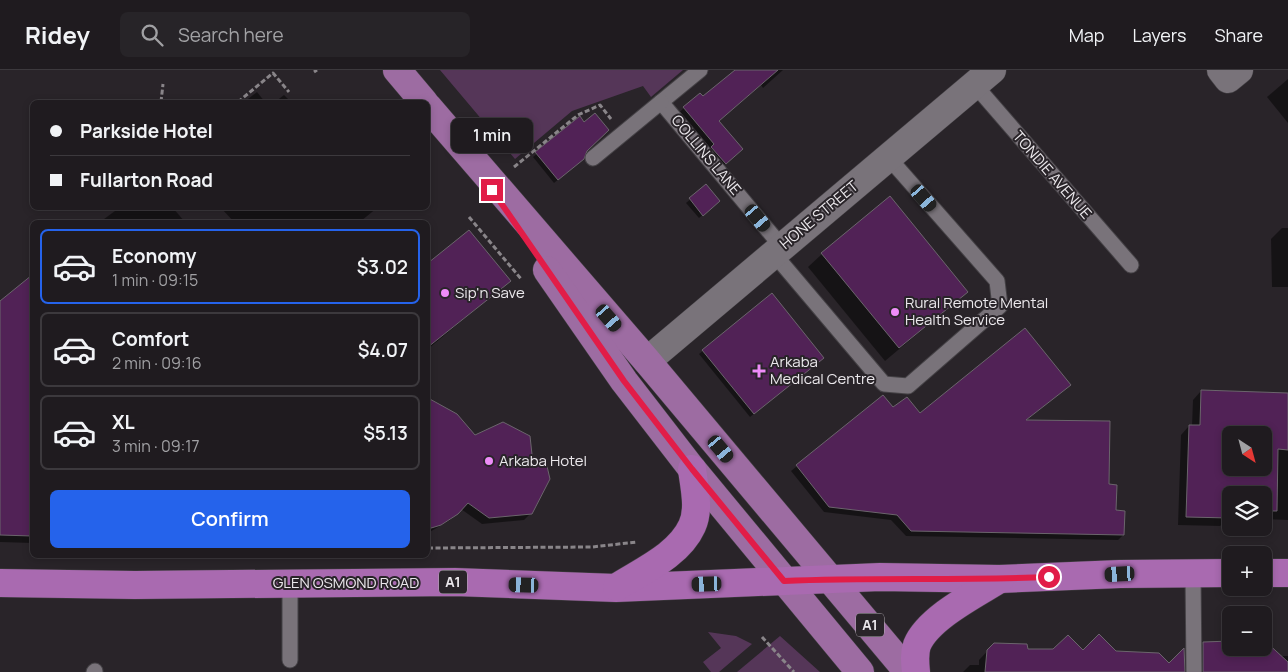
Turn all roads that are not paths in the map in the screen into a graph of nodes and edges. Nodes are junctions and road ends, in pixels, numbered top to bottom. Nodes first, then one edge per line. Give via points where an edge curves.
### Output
1 (397, 70) edge
2 (700, 70) edge
3 (983, 77) edge
4 (422, 100) edge
5 (661, 102) junction
6 (430, 109) edge
7 (888, 157) junction
8 (470, 158) junction
9 (593, 158) dead end
10 (778, 250) junction
11 (1131, 265) dead end
12 (647, 361) junction
13 (692, 469) junction
14 (1193, 573) junction
15 (1222, 573) edge
16 (1272, 573) edge
17 (1288, 573) edge
18 (831, 579) junction
19 (1000, 579) junction
20 (784, 581) junction
21 (0, 583) edge
22 (290, 583) junction
23 (616, 588) junction
24 (290, 660) dead end
25 (860, 672) edge
26 (908, 672) edge
27 (916, 672) edge
28 (1194, 672) edge

1 - 4 main road
2 - 5 lane, COLLINS LANE
3 - 7 street, HONE STREET
3 - 11 lane, TONDIE AVENUE
5 - 9 lane
5 - 10 lane, COLLINS LANE
6 - 8 main road
7 - 10 street, HONE STREET
7 - 10 lane, COLLINS LANE via 997,280 1000,306 908,386 884,384
8 - 12 main road
8 - 13 main road via 624,381
10 - 12 street, HONE STREET
12 - 18 main road
13 - 20 main road
13 - 23 highway via 696,501 692,526 675,549
14 - 15 highway, GLEN OSMOND ROAD
14 - 19 highway, GLEN OSMOND ROAD
14 - 28 lane
16 - 17 highway
18 - 19 highway, GLEN OSMOND ROAD
18 - 20 highway, GLEN OSMOND ROAD / A1
18 - 26 main road, A1
19 - 27 highway via 943,616 923,636 914,657
20 - 23 highway, GLEN OSMOND ROAD / A1
20 - 25 main road, A1
21 - 22 highway, GLEN OSMOND ROAD / A1
22 - 23 highway, GLEN OSMOND ROAD / A1 via 455,582
22 - 24 lane

